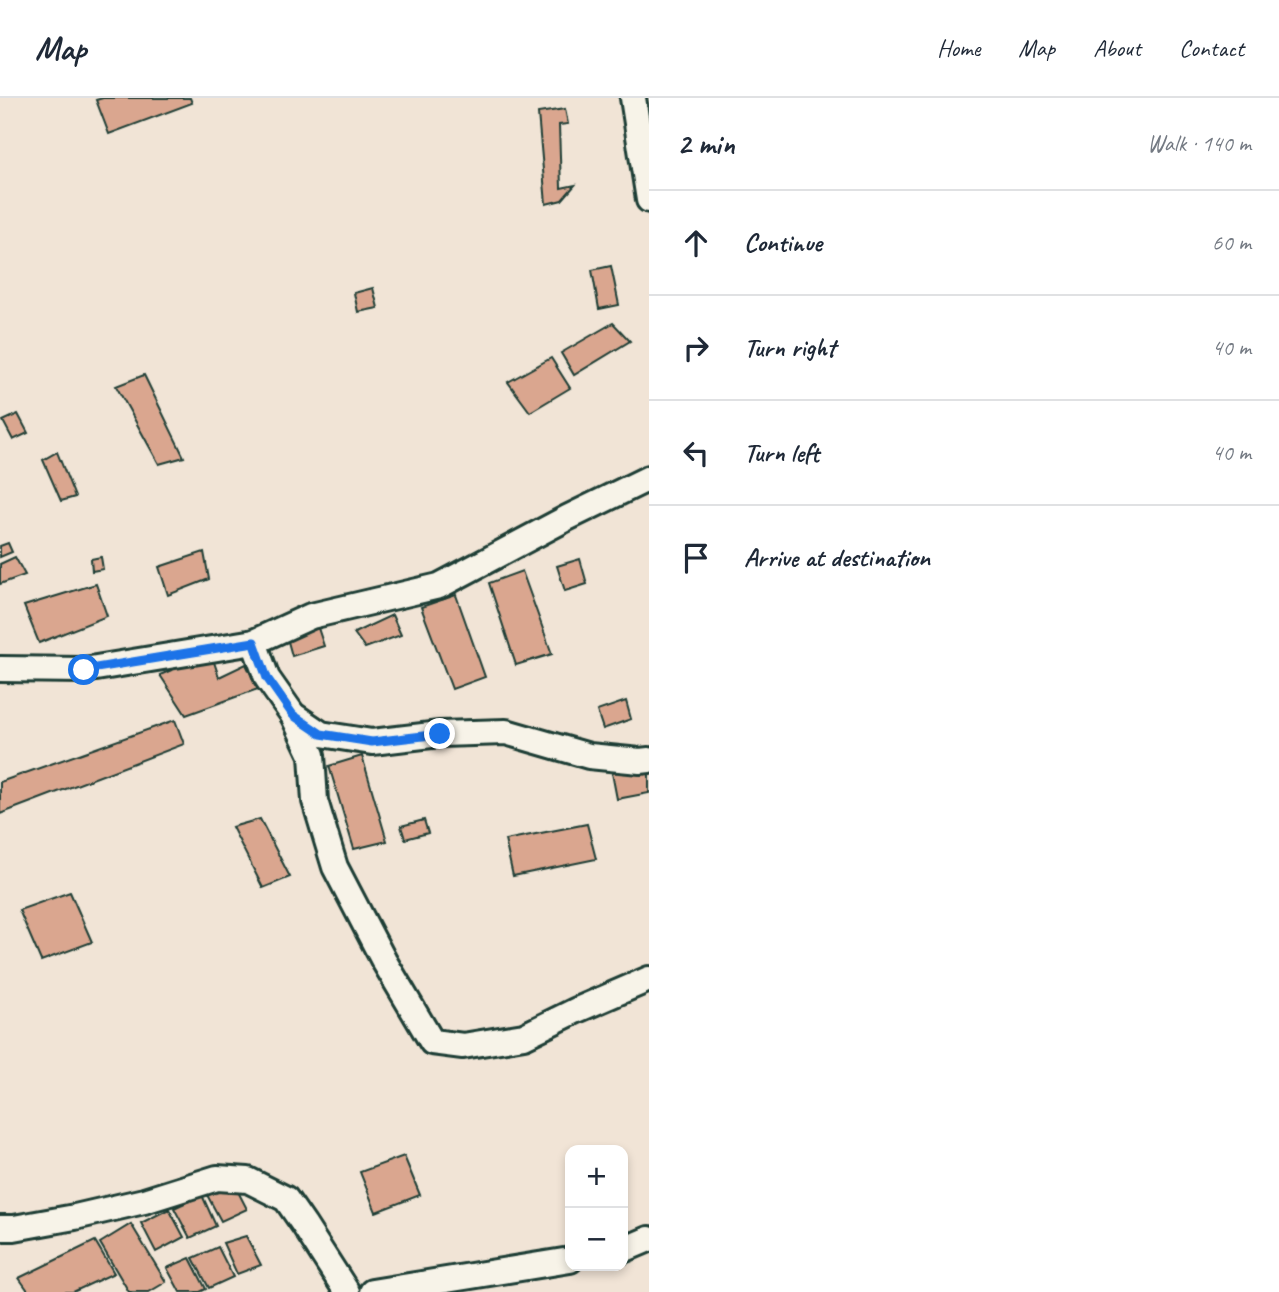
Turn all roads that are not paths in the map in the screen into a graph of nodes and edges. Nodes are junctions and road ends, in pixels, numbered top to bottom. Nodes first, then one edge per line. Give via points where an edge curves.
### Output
1 (633, 98) edge
2 (649, 200) edge
3 (649, 478) edge
4 (254, 642) junction
5 (0, 669) edge
6 (293, 715) junction
7 (649, 760) edge
8 (649, 979) edge
9 (0, 1228) edge
10 (649, 1239) edge
11 (628, 1248) edge
12 (565, 1261) edge
13 (346, 1292) edge
14 (372, 1292) edge

1 - 2 street
3 - 4 street via 439,586 311,616
4 - 5 street via 84,670
4 - 6 street via 267,678
6 - 7 street via 321,734 372,742 506,732 589,756
6 - 8 street via 312,755 315,801 335,867 432,1042 463,1046 524,1036
9 - 13 street via 87,1215 217,1178 248,1180 286,1199
10 - 11 street
12 - 14 street

